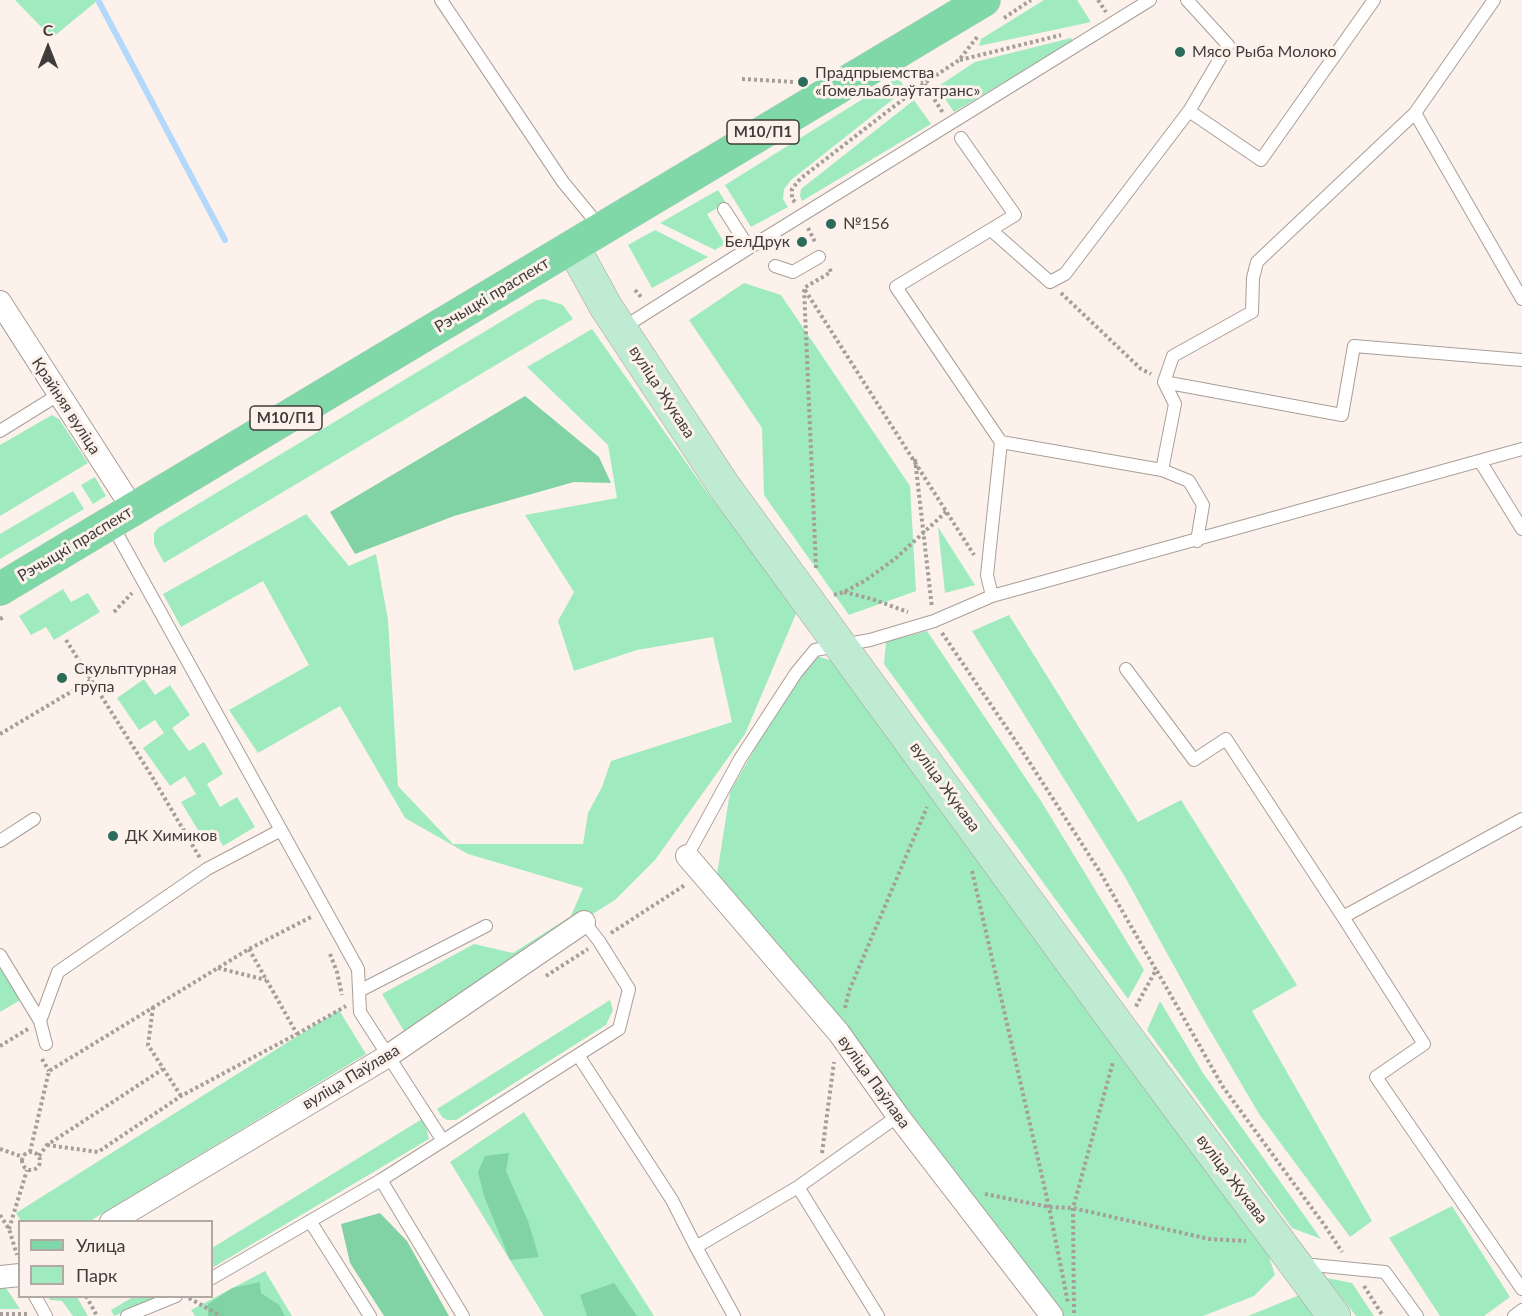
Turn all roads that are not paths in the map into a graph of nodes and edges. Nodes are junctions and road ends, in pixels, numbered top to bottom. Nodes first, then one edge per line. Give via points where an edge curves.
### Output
1 (441, 0) edge
2 (1150, 0) edge
3 (1186, 0) edge
4 (1374, 0) edge
5 (1494, 0) edge
6 (988, 18) edge
7 (1189, 111) junction
8 (1415, 113) junction
9 (961, 138) dead end
10 (724, 209) dead end
11 (601, 228) junction
12 (991, 230) junction
13 (573, 247) junction
14 (749, 248) junction
15 (823, 260) road end
16 (775, 266) dead end
17 (1522, 299) edge
18 (0, 302) edge
19 (621, 330) junction
20 (1522, 360) edge
21 (1164, 382) junction
22 (58, 395) junction
23 (0, 431) edge
24 (1001, 442) junction
25 (1522, 449) edge
26 (1480, 461) junction
27 (1162, 470) junction
28 (121, 515) junction
29 (1522, 529) edge
30 (1197, 541) junction
31 (992, 596) junction
32 (2, 608) edge
33 (841, 645) junction
34 (1126, 669) dead end
35 (34, 819) dead end
36 (1522, 819) edge
37 (281, 830) junction
38 (0, 841) edge
39 (687, 856) joint
40 (1343, 917) junction
41 (584, 922) joint
42 (486, 926) dead end
43 (0, 955) edge
44 (359, 991) junction
45 (40, 1021) junction
46 (46, 1044) dead end
47 (578, 1055) junction
48 (388, 1056) junction
49 (898, 1116) junction
50 (442, 1141) junction
51 (381, 1180) junction
52 (798, 1187) junction
53 (113, 1220) edge
54 (310, 1221) junction
55 (696, 1247) junction
56 (1288, 1253) junction
57 (18, 1275) edge
58 (0, 1277) edge
59 (213, 1277) edge
60 (1522, 1288) edge
61 (36, 1298) edge
62 (171, 1298) edge
63 (1522, 1310) edge
64 (46, 1316) edge
65 (127, 1316) edge
66 (370, 1316) edge
67 (463, 1316) edge
68 (734, 1316) edge
69 (878, 1316) edge
70 (1052, 1316) edge
71 (1334, 1316) edge
72 (1417, 1316) edge
73 (1514, 1316) edge

1 - 11 lane via 563,182
2 - 14 lane
3 - 7 lane via 1228,45
4 - 7 lane via 1261,160
5 - 8 lane
6 - 11 main road, Рэчыцкі праспект / М10/П1 via 952,13
7 - 12 lane via 1065,274 1050,282
8 - 17 lane
8 - 21 lane via 1257,262 1252,312 1173,356
9 - 12 lane via 1015,215
10 - 14 lane
11 - 13 main road, Рэчыцкі праспект / М10/П1
12 - 24 lane via 896,287
13 - 19 street, вуліца Жукава
13 - 28 main road, Рэчыцкі праспект / М10/П1
14 - 19 lane
15 - 16 lane via 793,272
18 - 22 street, Крайняя вуліца
19 - 33 street, вуліца Жукава via 726,489
20 - 21 lane via 1354,346 1342,415
21 - 27 lane via 1175,404
22 - 23 lane
22 - 28 street, Крайняя вуліца
24 - 27 lane
24 - 31 lane via 987,575
25 - 26 lane
26 - 29 lane
26 - 30 lane
27 - 30 lane via 1189,481 1203,505
28 - 32 main road, Рэчыцкі праспект / М10/П1
28 - 37 lane
30 - 31 lane
31 - 33 lane via 934,621
33 - 39 lane via 815,650 796,673 740,759
33 - 56 street, вуліца Жукава
34 - 40 lane via 1194,760 1226,739
35 - 38 lane
36 - 40 lane
37 - 44 lane via 358,969
37 - 45 lane via 207,869 58,972
39 - 49 street, вуліца Паўлава via 839,1033
40 - 60 lane via 1424,1044 1376,1077
41 - 47 lane via 629,990 619,1029
41 - 48 street, вуліца Паўлава
42 - 44 lane
43 - 45 lane
44 - 48 lane via 360,1012
45 - 46 lane
47 - 50 lane
47 - 55 lane via 672,1200
48 - 50 lane
48 - 53 street, вуліца Паўлава
49 - 52 lane
49 - 70 street, вуліца Паўлава
50 - 51 lane
51 - 54 lane
51 - 67 lane
52 - 55 lane
52 - 69 lane
54 - 59 lane
54 - 66 lane
55 - 68 lane
56 - 71 street, вуліца Жукава
56 - 72 lane via 1353,1269 1385,1272
57 - 58 street
61 - 64 lane
62 - 65 lane
63 - 73 lane

